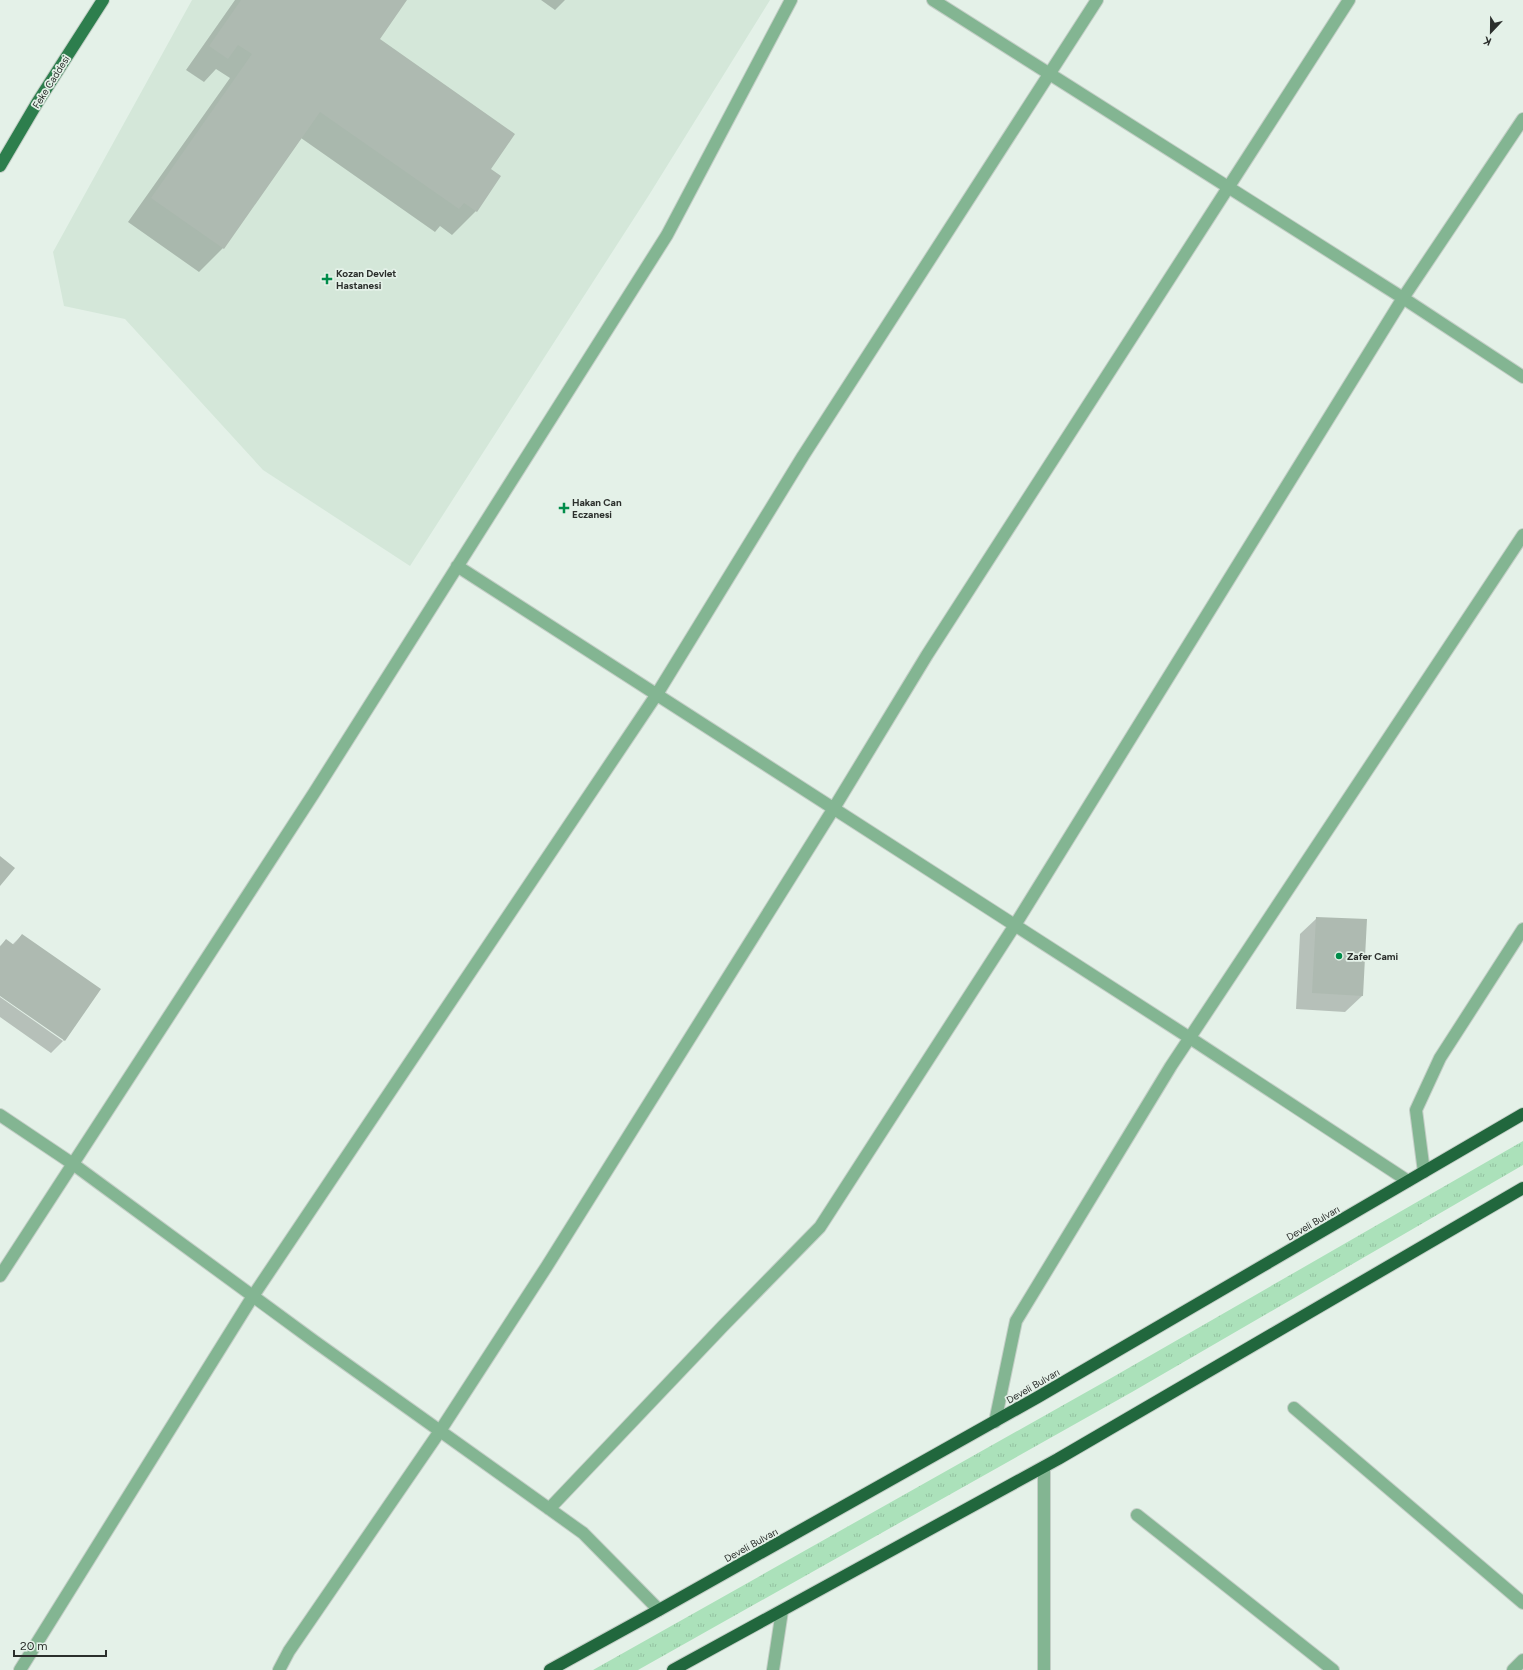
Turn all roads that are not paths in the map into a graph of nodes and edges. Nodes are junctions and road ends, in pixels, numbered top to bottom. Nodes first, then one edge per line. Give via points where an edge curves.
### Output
1 (103, 0) edge
2 (792, 0) edge
3 (933, 0) edge
4 (1097, 0) edge
5 (1349, 0) edge
6 (1050, 75) junction
7 (1523, 119) edge
8 (0, 166) edge
9 (1228, 188) junction
10 (1403, 298) junction
11 (1523, 377) edge
12 (1523, 535) edge
13 (458, 566) junction
14 (657, 694) junction
15 (834, 808) junction
16 (1015, 925) junction
17 (1523, 929) edge
18 (1190, 1038) junction
19 (1523, 1114) edge
20 (0, 1116) edge
21 (72, 1164) junction
22 (1424, 1172) junction
23 (1408, 1181) junction
24 (1523, 1188) edge
25 (0, 1276) edge
26 (253, 1296) junction
27 (1294, 1408) dead end
28 (995, 1422) junction
29 (440, 1431) junction
30 (1044, 1467) junction
31 (549, 1509) junction
32 (1137, 1515) dead end
33 (1523, 1603) edge
34 (659, 1610) junction
35 (782, 1611) junction
36 (1523, 1660) edge
37 (20, 1670) edge
38 (278, 1670) edge
39 (550, 1670) edge
40 (673, 1670) edge
41 (773, 1670) edge
42 (1044, 1670) edge
43 (1333, 1670) edge
44 (1513, 1670) edge

1 - 8 main road, Feke Caddesi
2 - 13 street via 667,235
3 - 6 street
4 - 6 street
5 - 9 street
6 - 9 street
6 - 14 street via 803,456
7 - 10 street
9 - 10 street
9 - 15 street via 926,655
10 - 11 street
10 - 16 street
12 - 18 street
13 - 14 street
13 - 21 street via 314,793
14 - 15 street
14 - 26 street
15 - 16 street
15 - 29 street via 547,1266
16 - 18 street
16 - 31 street via 820,1227
17 - 22 street via 1440,1058 1416,1110
18 - 23 street
18 - 28 street via 1016,1321
19 - 22 highway, Develi Bulvarı
20 - 21 street
21 - 25 street
21 - 26 street
22 - 23 highway, Develi Bulvarı
23 - 28 highway, Develi Bulvarı
24 - 30 highway
26 - 29 street
26 - 37 street
27 - 33 street
28 - 34 highway, Develi Bulvarı
29 - 31 street
29 - 38 street via 289,1650
30 - 35 highway
30 - 42 street
31 - 34 street via 582,1533
32 - 43 street
34 - 39 highway, Develi Bulvarı
35 - 40 highway
35 - 41 street
36 - 44 street

